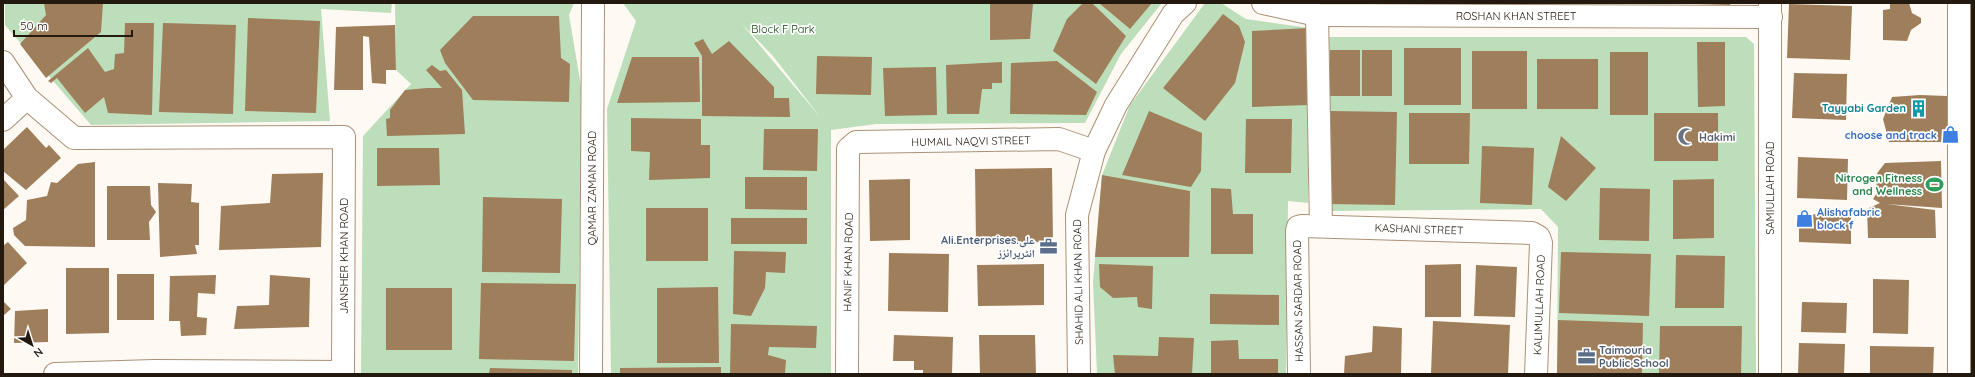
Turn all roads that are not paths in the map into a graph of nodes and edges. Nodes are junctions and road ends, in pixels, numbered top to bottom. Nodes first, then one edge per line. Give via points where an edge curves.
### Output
1 (593, 3) edge
2 (1185, 3) edge
3 (1263, 3) edge
4 (1959, 3) edge
5 (1770, 10) edge
6 (1317, 15) junction
7 (3, 62) edge
8 (27, 98) junction
9 (3, 120) edge
10 (848, 149) joint
11 (1094, 151) junction
12 (1320, 226) junction
13 (1298, 227) joint
14 (1539, 237) joint
15 (343, 373) edge
16 (55, 374) edge
17 (591, 374) edge
18 (847, 374) edge
19 (1079, 374) edge
20 (1299, 374) edge
21 (1536, 374) edge
22 (1770, 374) edge
23 (1959, 374) edge

1 - 17 street, QAMAR ZAMAN ROAD
2 - 11 street, SHAHID ALI KHAN ROAD via 1174,14 1116,105
3 - 6 street, ROSHAN KHAN STREET
4 - 23 street
5 - 6 street, ROSHAN KHAN STREET
5 - 22 street, SAMIULLAH ROAD
6 - 12 street
7 - 8 street
8 - 9 street
8 - 15 street, JANSHER KHAN ROAD via 74,138 344,137
10 - 11 street, HUMAIL NAQVI STREET via 856,142 1059,139
10 - 18 street, HANIF KHAN ROAD
11 - 19 street, SHAHID ALI KHAN ROAD via 1077,215
12 - 13 street, KASHANI STREET
12 - 14 street, KASHANI STREET via 1532,233
13 - 20 street, HASSAN SARDAR ROAD
14 - 21 street, KALIMULLAH ROAD via 1541,243
15 - 16 street via 154,371

